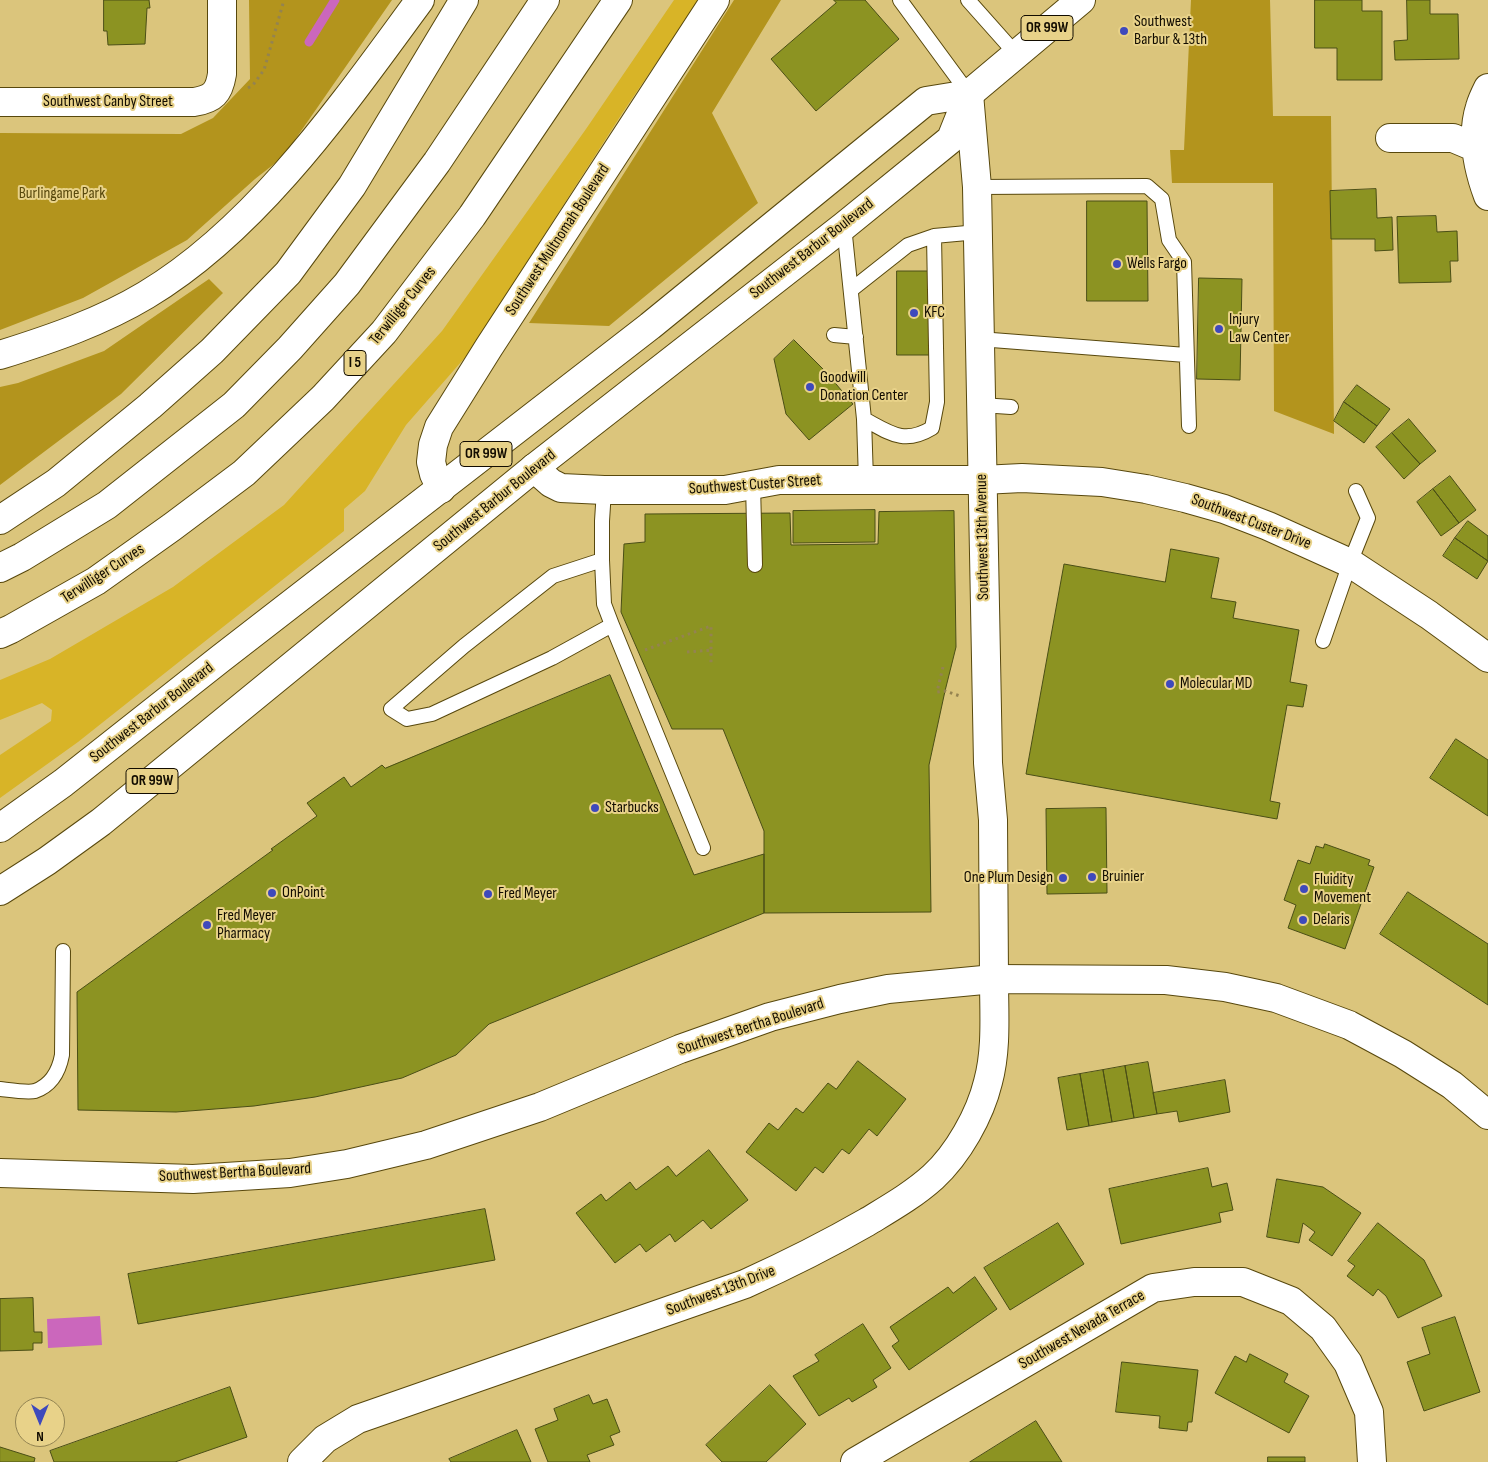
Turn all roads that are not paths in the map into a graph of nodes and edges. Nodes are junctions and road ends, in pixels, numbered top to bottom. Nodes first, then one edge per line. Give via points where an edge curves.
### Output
1 (222, 0) edge
2 (420, 0) edge
3 (464, 0) edge
4 (545, 0) edge
5 (618, 0) edge
6 (715, 0) edge
7 (900, 0) edge
8 (968, 0) edge
9 (1081, 0) edge
10 (1016, 54) junction
11 (1488, 88) edge
12 (969, 94) junction
13 (0, 102) edge
14 (1390, 138) dead end
15 (1482, 148) edge
16 (977, 187) junction
17 (1488, 196) edge
18 (844, 226) junction
19 (978, 232) junction
20 (934, 236) junction
21 (851, 290) junction
22 (834, 335) dead end
23 (856, 337) junction
24 (979, 338) junction
25 (0, 355) edge
26 (1186, 355) junction
27 (980, 405) junction
28 (1011, 407) dead end
29 (864, 419) junction
30 (1189, 426) dead end
31 (534, 468) junction
32 (866, 480) junction
33 (982, 480) junction
34 (753, 485) junction
35 (441, 489) junction
36 (604, 490) junction
37 (1356, 491) dead end
38 (0, 520) edge
39 (602, 560) junction
40 (1350, 563) junction
41 (754, 565) dead end
42 (0, 568) edge
43 (612, 624) junction
44 (0, 634) edge
45 (1323, 641) dead end
46 (1488, 658) edge
47 (0, 828) edge
48 (704, 848) dead end
49 (0, 891) edge
50 (63, 952) dead end
51 (994, 979) junction
52 (0, 1090) edge
53 (1488, 1115) edge
54 (0, 1174) edge
55 (302, 1462) edge
56 (855, 1462) edge
57 (1372, 1462) edge

1 - 13 main road, Southwest Canby Street via 222,74 214,95 206,100
2 - 25 main road via 338,110 290,167 242,220 209,250 178,274 113,313 61,335
3 - 38 main road via 352,186 288,273 212,352 150,406 56,483
4 - 42 main road via 437,162 347,284 290,348 234,405 107,505
5 - 44 main road, Terwilliger Curves / I 5 via 472,216 384,332 323,398 244,473 172,527 96,581
6 - 35 main road, Southwest Multnomah Boulevard via 439,428 431,462
7 - 12 lane
8 - 10 lane
9 - 10 main road, Southwest Barbur Boulevard / OR 99W
10 - 12 main road, Southwest Barbur Boulevard / OR 99W
11 - 15 main road via 1480,107 1477,128
12 - 16 main road, Southwest 13th Avenue
12 - 18 main road, Southwest Barbur Boulevard / OR 99W via 951,139
12 - 35 main road, Southwest Barbur Boulevard / OR 99W via 926,101 650,326
14 - 15 main road via 1453,138
15 - 17 main road via 1478,166
16 - 19 main road, Southwest 13th Avenue
16 - 26 lane via 1147,186 1162,199 1169,240 1184,262
18 - 21 lane
18 - 31 main road, Southwest Barbur Boulevard / OR 99W
19 - 20 lane
19 - 24 main road, Southwest 13th Avenue
20 - 21 lane via 908,245
20 - 29 lane via 936,402 932,428 919,436 901,437
21 - 23 lane
22 - 23 lane
23 - 29 lane
24 - 26 lane
24 - 27 main road, Southwest 13th Avenue
26 - 30 lane
27 - 28 lane
27 - 33 main road, Southwest 13th Avenue
29 - 32 lane
31 - 36 main road, Southwest Custer Street via 561,488
31 - 49 main road, Southwest Barbur Boulevard / OR 99W via 101,822
32 - 33 main road, Southwest Custer Street
32 - 34 main road, Southwest Custer Street via 779,480
33 - 40 main road, Southwest Custer Drive via 1022,478 1102,482 1185,498 1268,526
33 - 51 main road, Southwest 13th Avenue via 988,763 993,820
34 - 36 main road, Southwest Custer Street via 726,490
34 - 41 lane
35 - 47 main road, Southwest Barbur Boulevard / OR 99W via 63,783
36 - 39 lane
37 - 40 lane via 1368,518
39 - 43 lane via 604,604
39 - 43 lane via 553,576 391,709 407,719 432,714 552,658
40 - 45 lane
40 - 46 main road, Southwest Custer Drive
43 - 48 lane
50 - 52 lane via 62,1055 59,1069 52,1080 34,1091
51 - 53 main road, Southwest Bertha Boulevard via 1166,980 1276,998 1349,1026 1403,1054 1452,1085
51 - 54 main road, Southwest Bertha Boulevard via 888,989 770,1017 680,1048 540,1107 426,1145 347,1164 290,1173 193,1179
51 - 55 main road, Southwest 13th Drive via 992,1062 982,1099 948,1161 914,1192 836,1240 745,1284 358,1419 325,1439
56 - 57 main road, Southwest Nevada Terrace via 1153,1288 1194,1282 1243,1282 1291,1301 1323,1328 1348,1363 1370,1412

